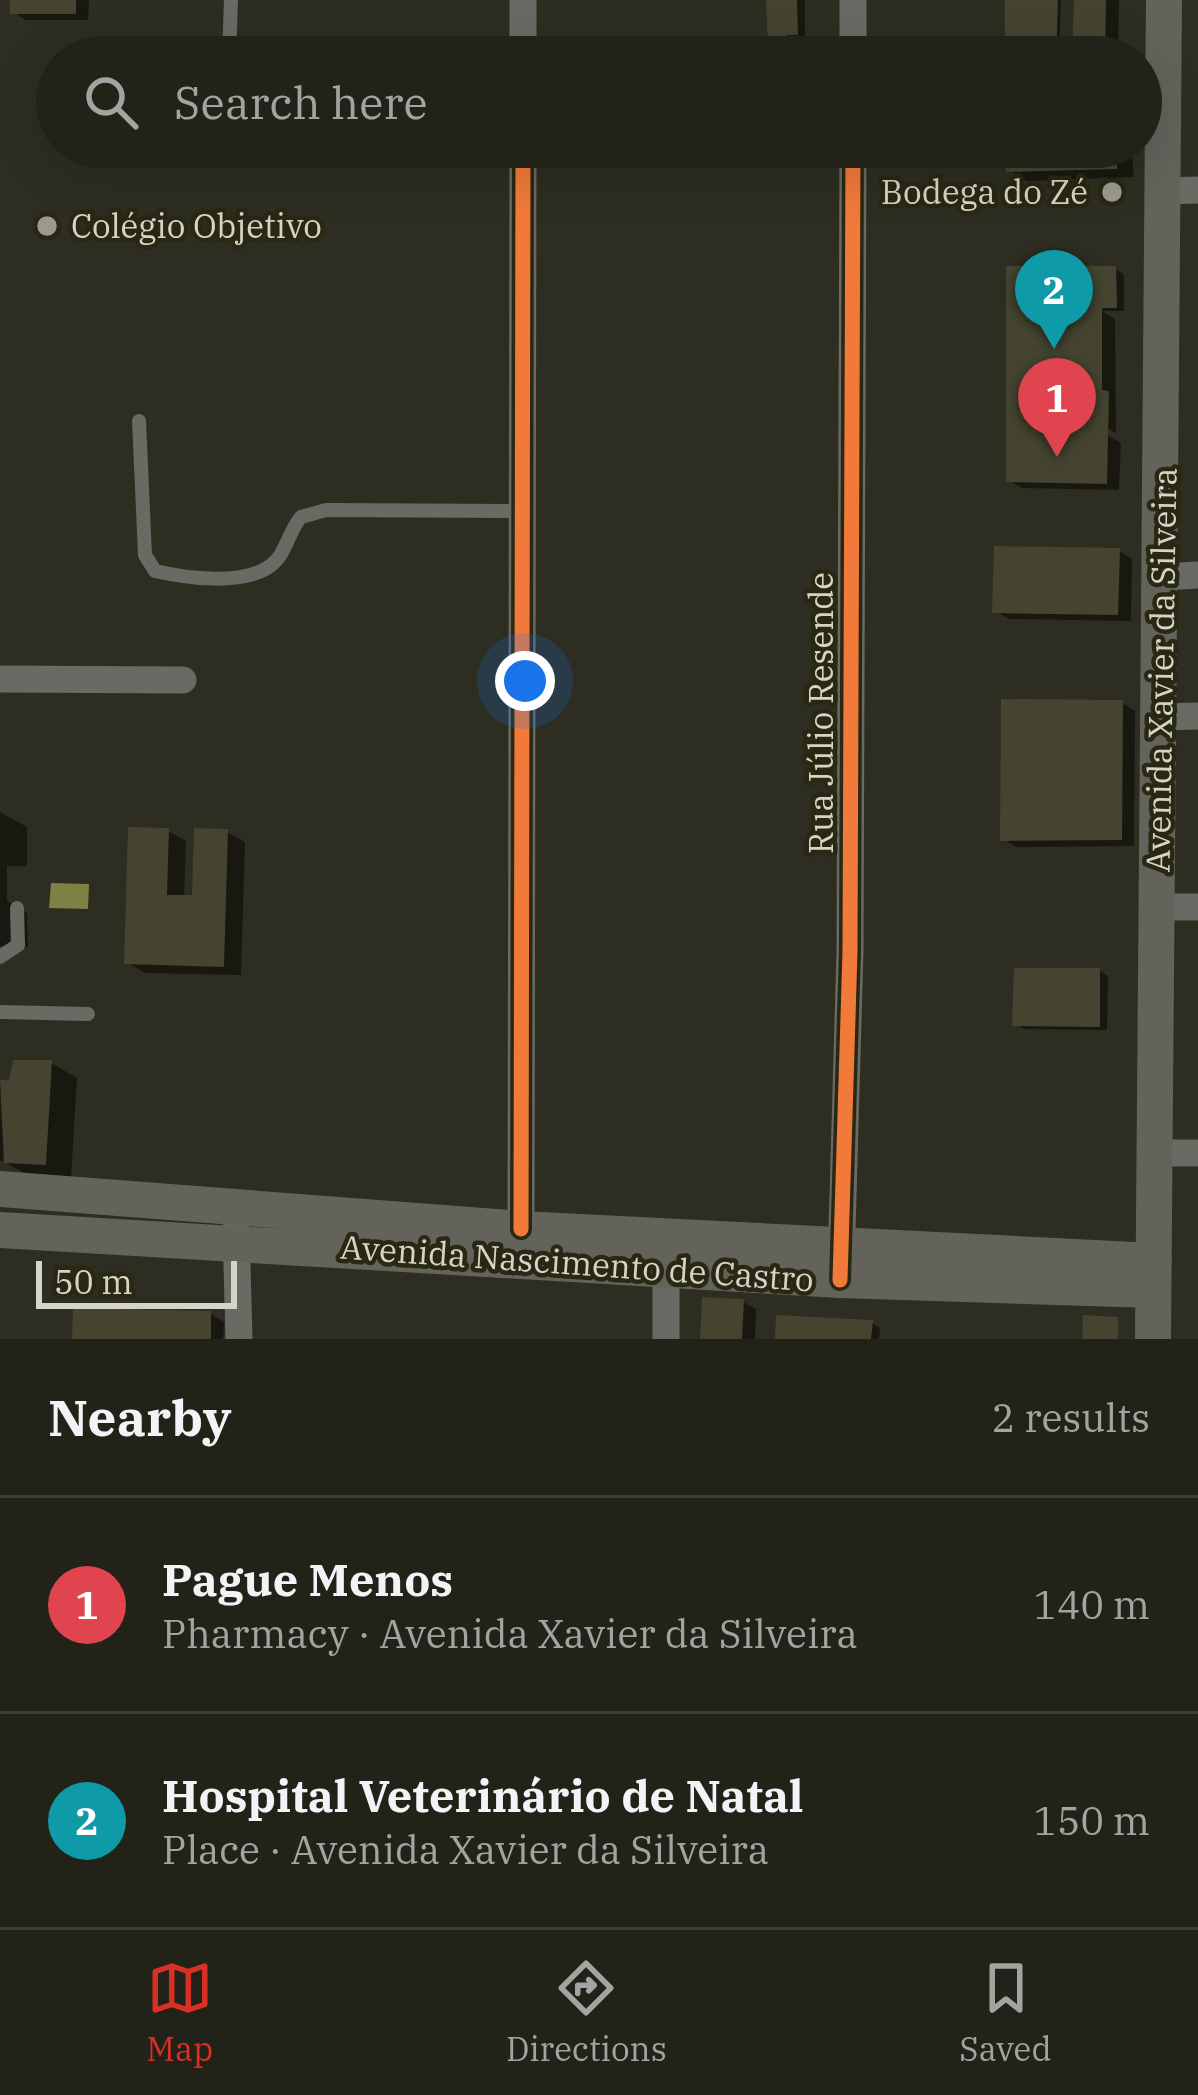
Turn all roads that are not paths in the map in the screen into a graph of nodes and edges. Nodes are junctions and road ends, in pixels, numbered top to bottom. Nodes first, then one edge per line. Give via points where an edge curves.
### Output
1 (231, 0) edge
2 (523, 0) edge
3 (853, 0) edge
4 (1163, 0) edge
5 (230, 36) edge
6 (523, 36) edge
7 (853, 36) edge
8 (523, 168) edge
9 (853, 168) edge
10 (1181, 190) edge
11 (139, 421) dead end
12 (525, 511) junction
13 (1180, 576) edge
14 (0, 679) edge
15 (183, 680) dead end
16 (1198, 716) edge
17 (1160, 717) junction
18 (1158, 907) junction
19 (1198, 907) edge
20 (17, 908) dead end
21 (0, 957) edge
22 (0, 1012) edge
23 (88, 1014) dead end
24 (1154, 1153) junction
25 (1198, 1153) edge
26 (11, 1190) edge
27 (236, 1223) junction
28 (521, 1228) junction
29 (10, 1231) edge
30 (666, 1250) junction
31 (841, 1262) junction
32 (1153, 1275) junction
33 (239, 1339) edge
34 (666, 1339) edge
35 (1153, 1339) edge

1 - 5 lane
2 - 6 street
3 - 7 street
4 - 10 main road, Avenida Xavier da Silveira
8 - 12 street
9 - 31 street, Rua Júlio Resende
10 - 13 main road, Avenida Xavier da Silveira
11 - 12 lane via 145,555 155,571 184,578 270,566 302,518 326,510
12 - 28 street
13 - 17 main road, Avenida Xavier da Silveira
14 - 15 street
16 - 17 street
17 - 18 main road, Avenida Xavier da Silveira
18 - 19 street
18 - 24 main road, Avenida Xavier da Silveira
20 - 21 lane via 18,945
22 - 23 lane
24 - 25 street
24 - 32 main road, Avenida Xavier da Silveira
26 - 27 main road, Avenida Nascimento de Castro
26 - 29 main road
27 - 28 main road, Avenida Nascimento de Castro
27 - 29 main road, Avenida Nascimento de Castro
27 - 30 main road, Avenida Nascimento de Castro
27 - 33 street
28 - 30 main road, Avenida Nascimento de Castro
30 - 31 main road, Avenida Nascimento de Castro
30 - 34 street
31 - 32 main road, Avenida Nascimento de Castro
32 - 35 main road, Avenida Xavier da Silveira

